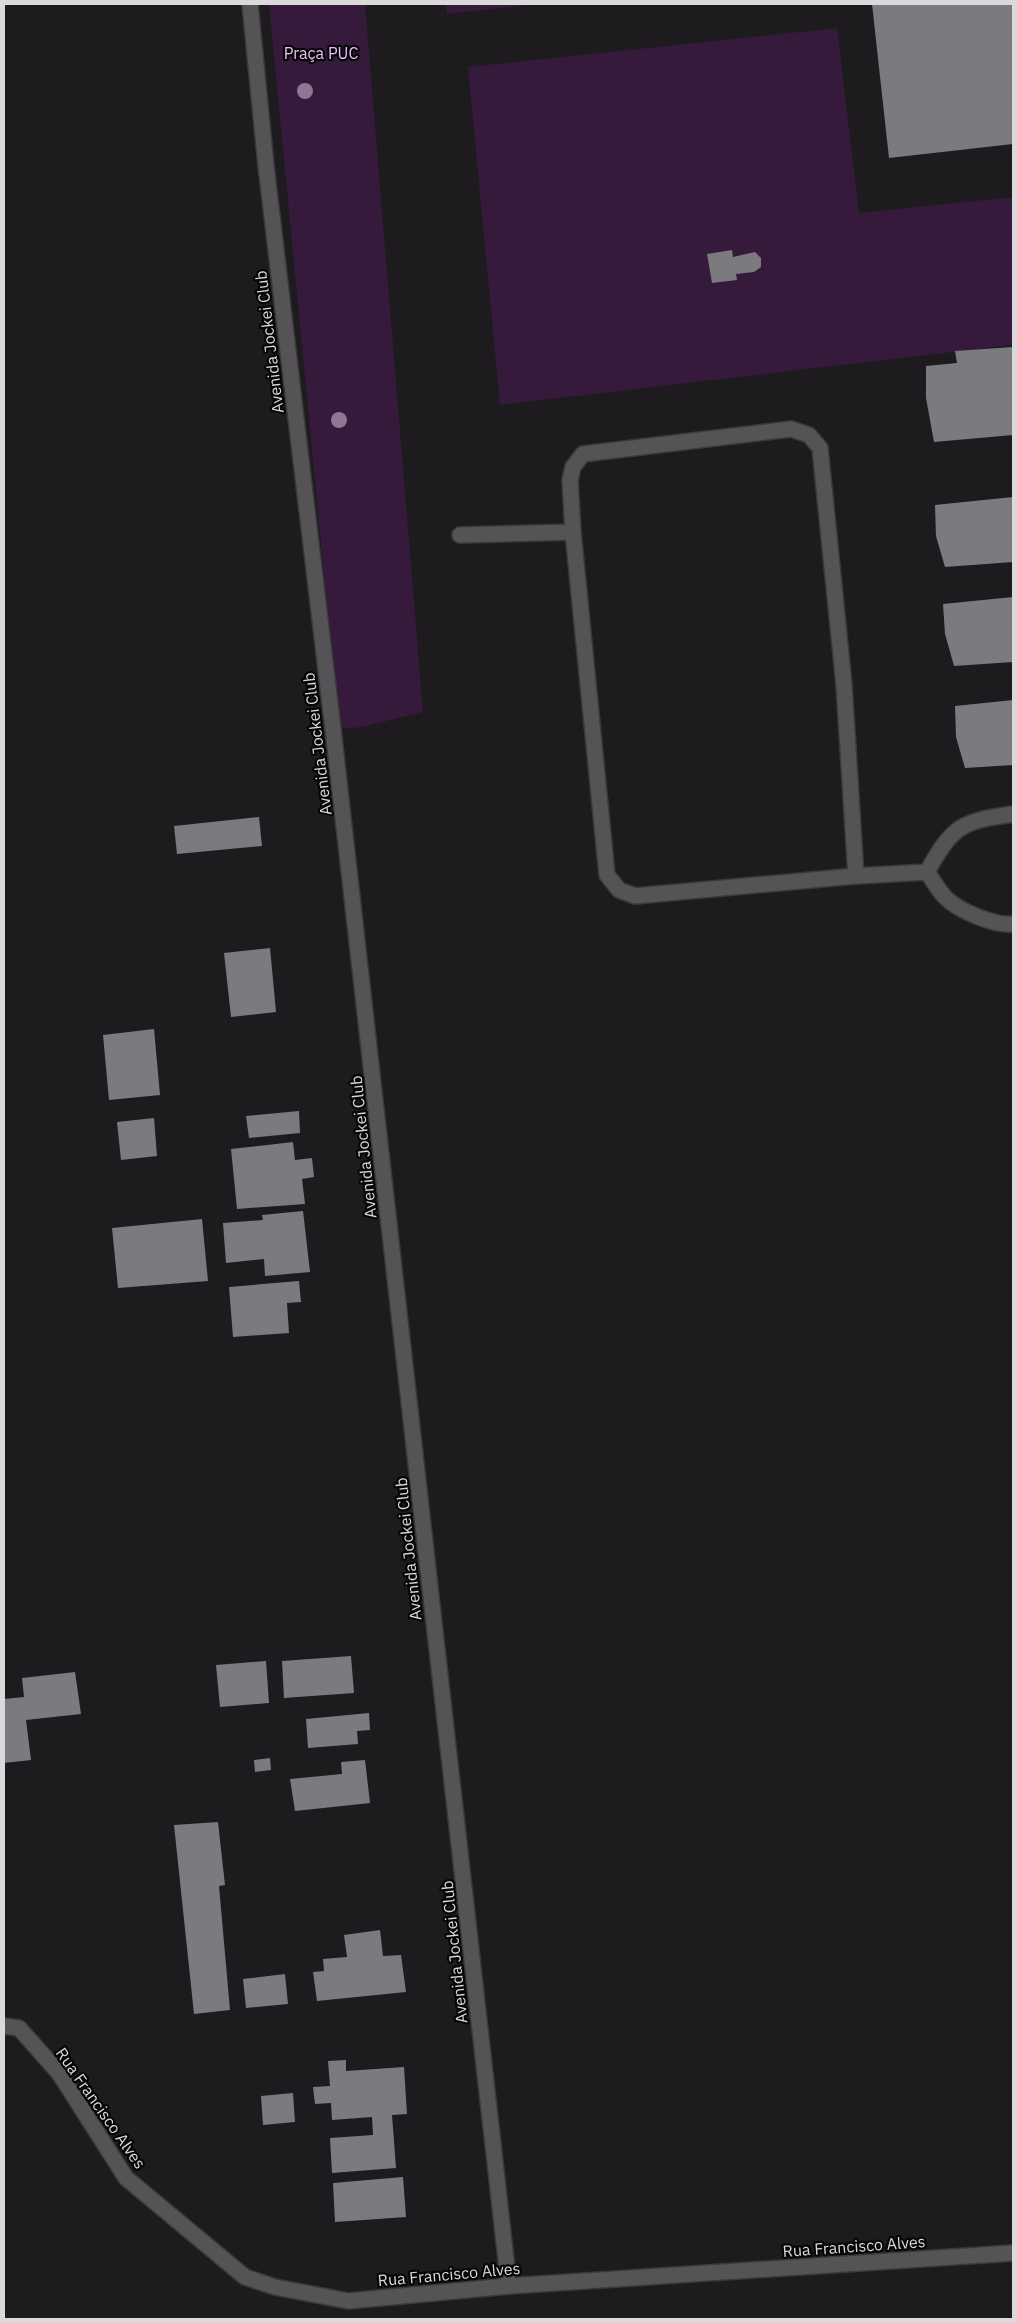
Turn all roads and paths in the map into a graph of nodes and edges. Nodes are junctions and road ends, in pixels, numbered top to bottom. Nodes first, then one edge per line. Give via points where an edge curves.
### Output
1 (250, 4) edge
2 (573, 532) junction
3 (460, 535) dead end
4 (1013, 814) edge
5 (927, 872) junction
6 (856, 876) junction
7 (1013, 924) edge
8 (4, 2026) edge
9 (1013, 2252) edge
10 (509, 2286) junction

1 - 10 street, Avenida Jockei Club via 267,176 331,709
2 - 3 street
2 - 6 street via 607,875 619,890 635,896
2 - 6 street via 570,480 573,467 583,454 791,429 809,435 820,448 844,685
4 - 5 street via 977,819 957,830 940,848
5 - 6 street
5 - 7 street via 946,899 975,916
8 - 10 street, Rua Francisco Alves via 19,2028 59,2073 126,2178 245,2277 275,2287 348,2301
9 - 10 street, Rua Francisco Alves

